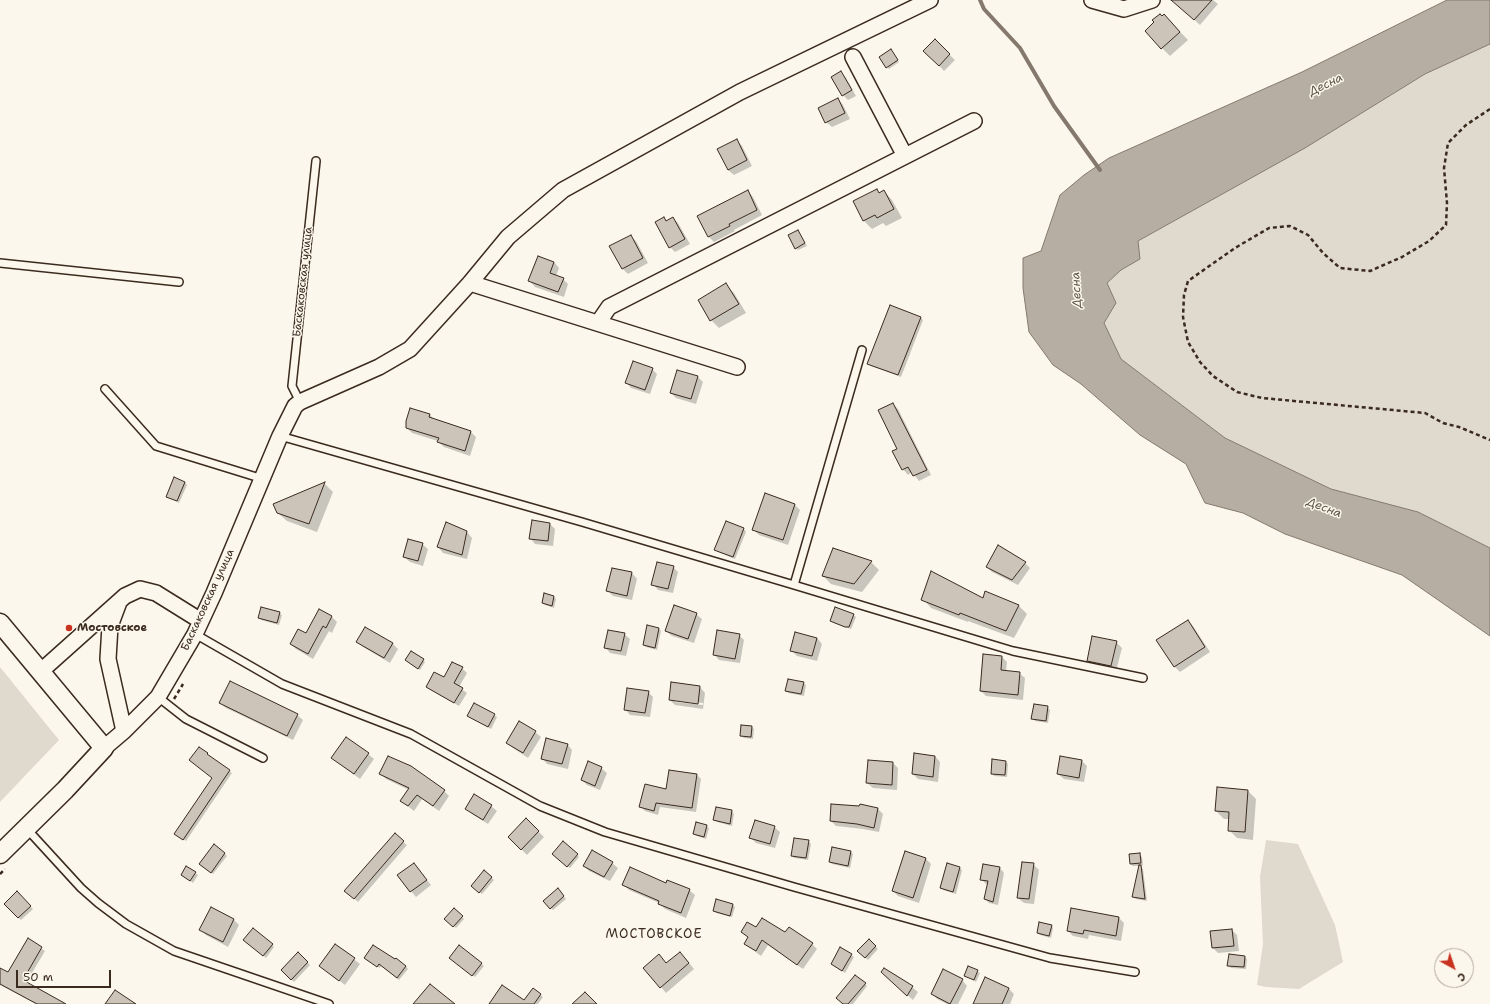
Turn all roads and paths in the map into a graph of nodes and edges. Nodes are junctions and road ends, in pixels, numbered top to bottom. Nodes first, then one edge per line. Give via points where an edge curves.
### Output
1 (930, 0) edge
2 (1092, 0) edge
3 (1152, 0) edge
4 (853, 57) dead end
5 (1490, 109) edge
6 (974, 121) dead end
7 (905, 156) junction
8 (316, 161) dead end
9 (0, 263) edge
10 (179, 282) dead end
11 (470, 283) junction
12 (598, 323) junction
13 (862, 350) dead end
14 (737, 367) dead end
15 (105, 390) dead end
16 (297, 404) junction
17 (280, 436) junction
18 (1490, 440) edge
19 (263, 479) junction
20 (794, 586) junction
21 (120, 599) junction
22 (0, 623) edge
23 (198, 627) junction
24 (40, 672) junction
25 (1143, 678) dead end
26 (158, 697) junction
27 (124, 731) junction
28 (104, 748) junction
29 (263, 758) dead end
30 (26, 827) junction
31 (0, 854) edge
32 (1135, 972) dead end
33 (328, 1004) edge

1 - 11 street via 740,92 563,190 508,237
2 - 3 street via 1124,9
4 - 7 street
5 - 18 path via 1466,125 1448,143 1444,168 1446,225 1428,241 1402,257 1370,271 1340,268 1308,235 1290,226 1269,228 1188,281 1182,317 1188,342 1200,362 1213,376 1237,392 1262,398 1425,413
6 - 7 street
7 - 12 street via 610,307
8 - 16 lane, Баскаковская улица via 292,386
9 - 10 lane
11 - 12 street
11 - 16 street via 410,349 379,367
12 - 14 street
13 - 20 lane
15 - 19 lane via 156,446
16 - 17 street, Баскаковская улица
17 - 19 street, Баскаковская улица
17 - 20 lane
19 - 23 street, Баскаковская улица
20 - 25 lane via 1013,651
21 - 23 street via 140,589 156,593
21 - 24 street
21 - 27 street via 110,626 108,659
22 - 24 street
23 - 26 street, Баскаковская улица
23 - 32 lane via 282,684 411,734 540,806 605,832 1050,958
24 - 28 street
26 - 27 street, Баскаковская улица
26 - 29 lane via 186,719
27 - 28 street, Баскаковская улица
28 - 30 street, Баскаковская улица
30 - 31 street, Баскаковская улица
30 - 33 lane via 81,888 126,924 174,951

